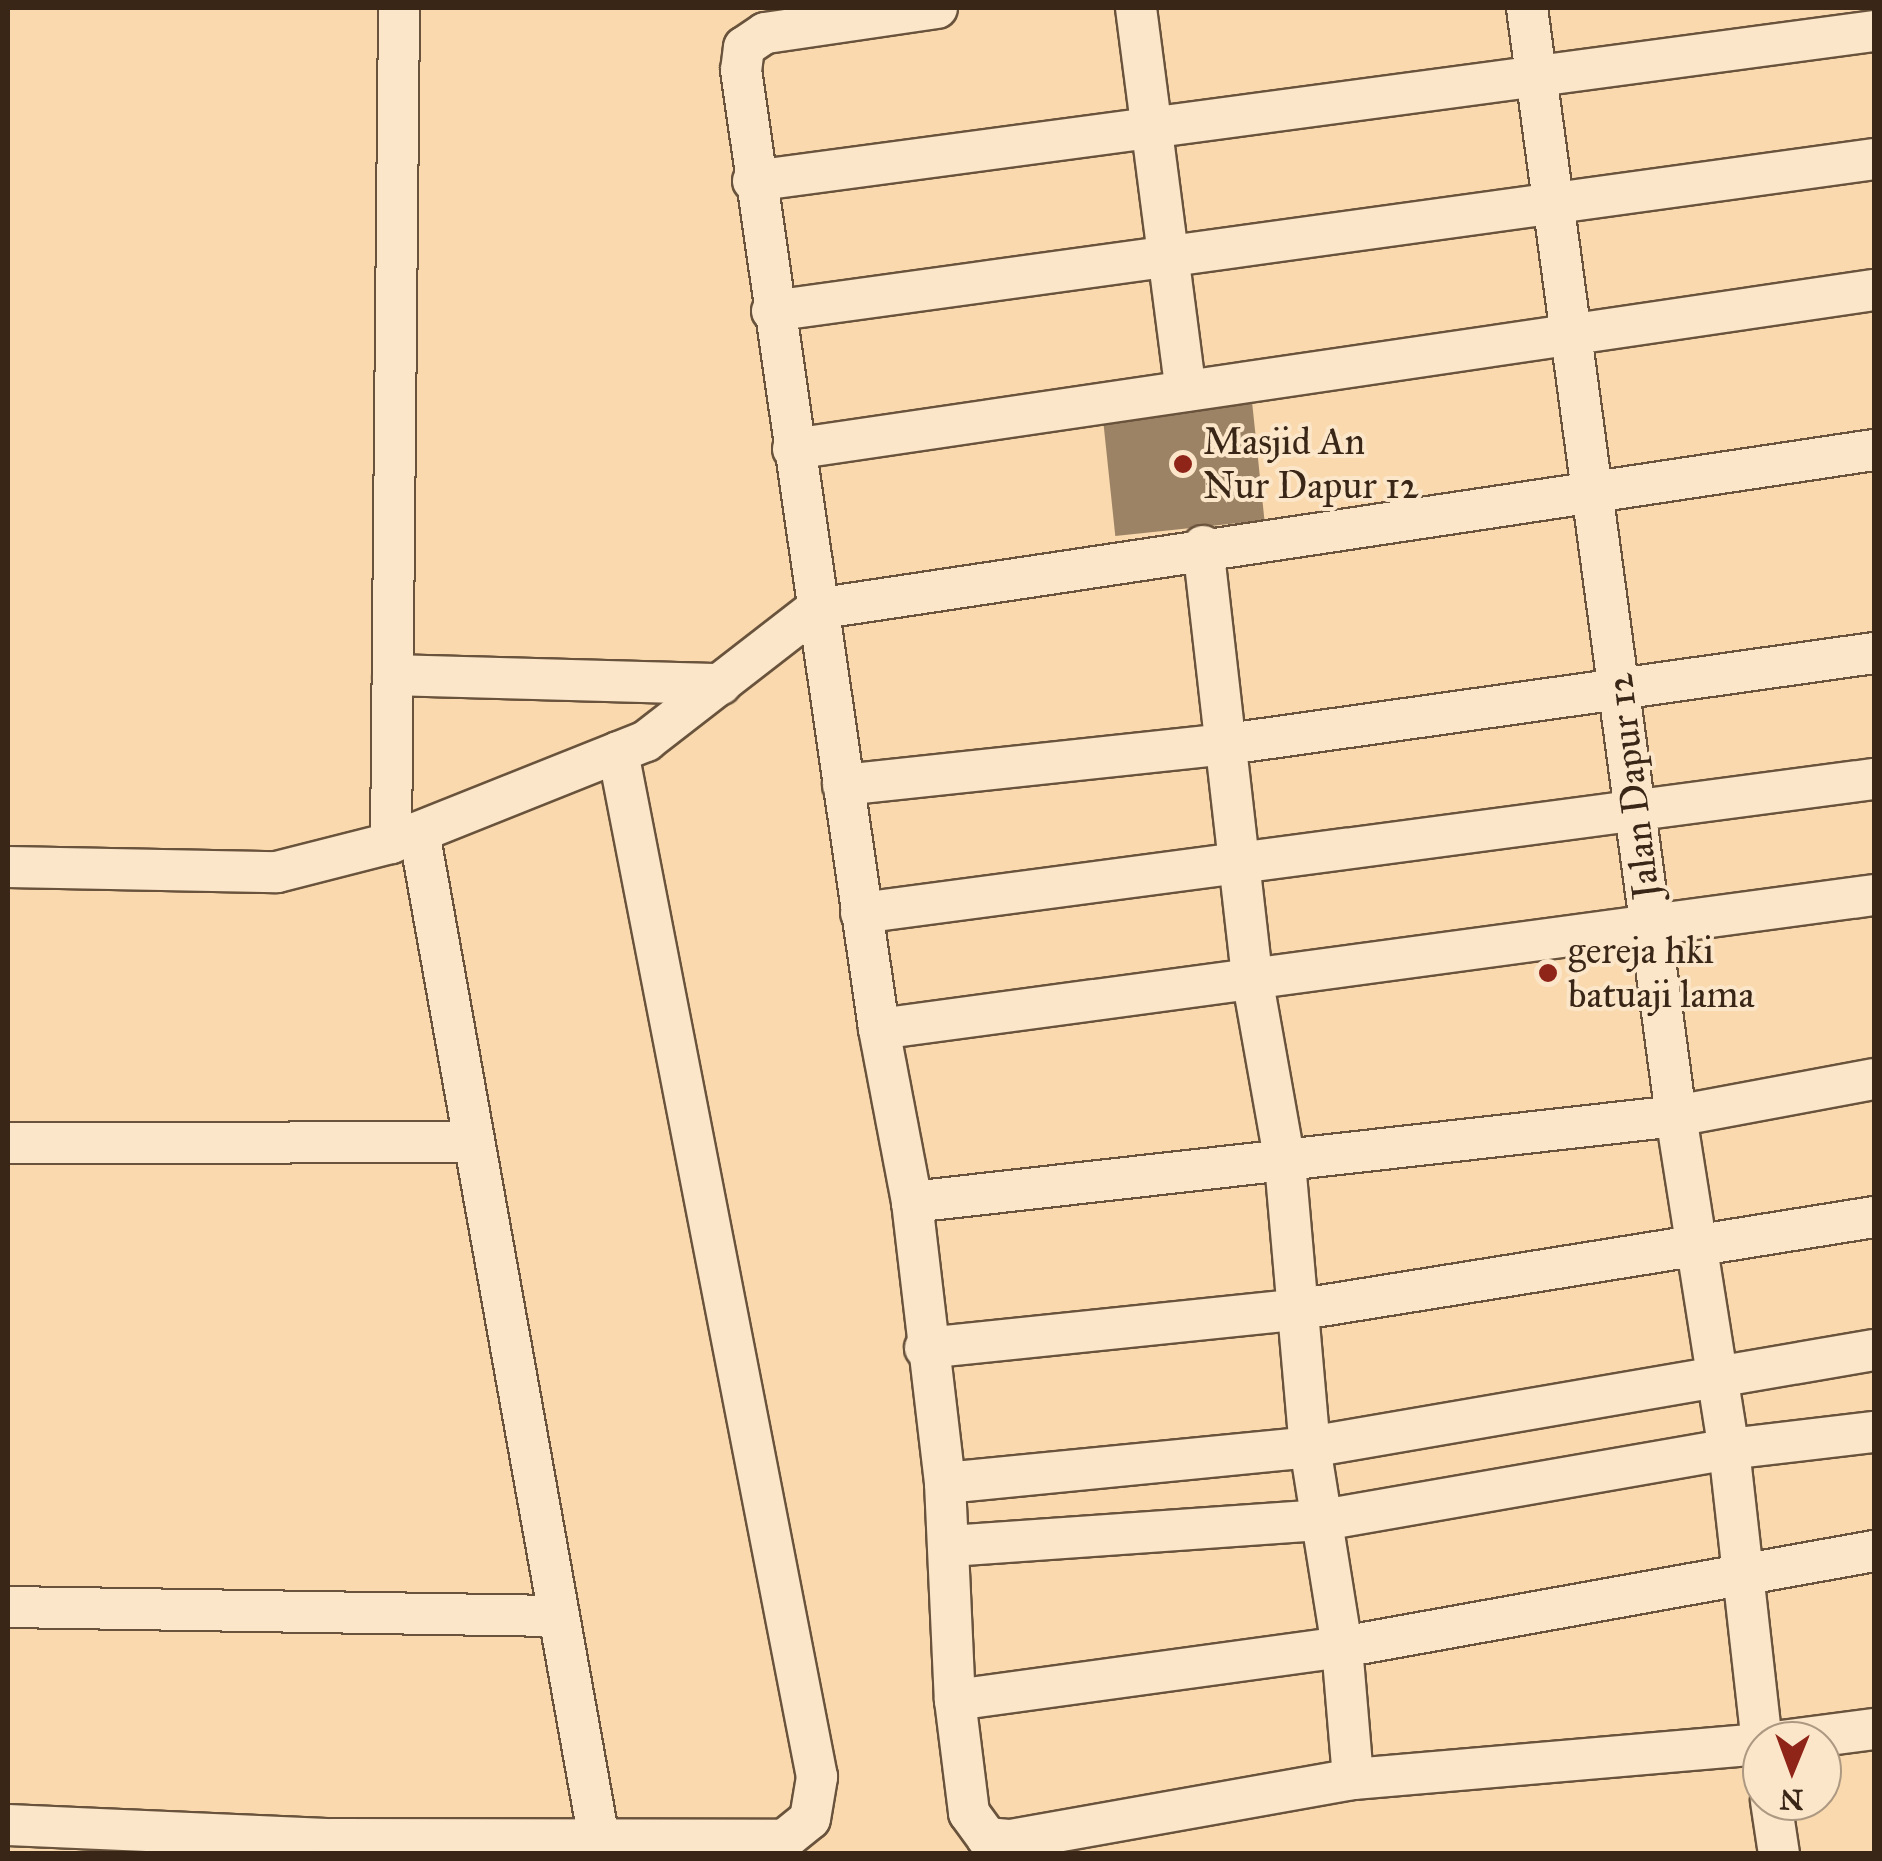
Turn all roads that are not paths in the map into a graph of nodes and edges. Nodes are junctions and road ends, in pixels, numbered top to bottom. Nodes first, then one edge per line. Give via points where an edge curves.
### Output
1 (399, 8) edge
2 (936, 8) edge
3 (1136, 8) edge
4 (1527, 8) edge
5 (1874, 31) edge
6 (1535, 77) junction
7 (1148, 127) junction
8 (1874, 159) edge
9 (753, 181) junction
10 (1553, 205) junction
11 (1166, 257) junction
12 (1874, 290) edge
13 (772, 311) junction
14 (1570, 335) junction
15 (1186, 390) junction
16 (792, 449) junction
17 (1874, 450) edge
18 (1591, 488) junction
19 (1203, 546) junction
20 (816, 609) junction
21 (1874, 653) edge
22 (393, 675) junction
23 (720, 684) junction
24 (1622, 685) junction
25 (1228, 744) junction
26 (618, 752) junction
27 (1874, 779) edge
28 (843, 786) junction
29 (1635, 809) junction
30 (405, 837) junction
31 (1242, 861) junction
32 (8, 867) edge
33 (1874, 895) edge
34 (862, 913) junction
35 (1650, 924) junction
36 (1254, 983) junction
37 (879, 1029) junction
38 (1874, 1079) edge
39 (1676, 1116) junction
40 (474, 1142) junction
41 (8, 1144) edge
42 (1284, 1163) junction
43 (912, 1202) junction
44 (1874, 1218) edge
45 (1695, 1244) junction
46 (1302, 1309) junction
47 (926, 1348) junction
48 (1874, 1350) edge
49 (1717, 1375) junction
50 (1874, 1432) edge
51 (1310, 1447) junction
52 (1729, 1449) junction
53 (945, 1482) junction
54 (1323, 1520) junction
55 (950, 1546) junction
56 (1874, 1551) edge
57 (1741, 1570) junction
58 (8, 1606) edge
59 (559, 1616) junction
60 (1342, 1646) junction
61 (955, 1700) junction
62 (1759, 1721) edge
63 (1874, 1729) edge
64 (1842, 1733) edge
65 (1742, 1745) edge
66 (1353, 1780) junction
67 (1774, 1821) edge
68 (8, 1826) edge
69 (599, 1839) junction
70 (332, 1846) edge
71 (1779, 1854) edge

1 - 22 street
2 - 9 street via 765,32 744,47
3 - 7 street
4 - 6 street, Jalan Dapur 12
5 - 6 street
6 - 7 street
6 - 10 street, Jalan Dapur 12
7 - 9 street
7 - 11 street
8 - 10 street
9 - 13 street
10 - 11 street
10 - 14 street, Jalan Dapur 12
11 - 13 street
11 - 15 street
12 - 14 street
13 - 16 street
14 - 15 street
14 - 18 street, Jalan Dapur 12
15 - 16 street
16 - 20 street
17 - 18 street
18 - 19 street
18 - 24 street, Jalan Dapur 12
19 - 20 street
19 - 25 street
20 - 23 street
20 - 28 street
21 - 24 street
22 - 23 street
22 - 30 street
23 - 26 street via 646,742
24 - 25 street
24 - 29 street, Jalan Dapur 12
25 - 28 street
25 - 31 street
26 - 30 street
26 - 69 street via 817,1776 810,1819 784,1840
27 - 29 street
28 - 34 street
29 - 31 street
29 - 35 street, Jalan Dapur 12
30 - 32 street via 276,872
30 - 40 street
31 - 34 street
31 - 36 street
33 - 35 street
34 - 37 street
35 - 36 street
35 - 39 street, Jalan Dapur 12
36 - 37 street
36 - 42 street
37 - 43 street
38 - 39 street
39 - 42 street
39 - 45 street, Jalan Dapur 12
40 - 41 street
40 - 59 street
42 - 43 street
42 - 46 street
43 - 47 street
44 - 45 street
45 - 46 street
45 - 49 street, Jalan Dapur 12
46 - 47 street
46 - 51 street
47 - 53 street
48 - 49 street
49 - 51 street
49 - 52 street, Jalan Dapur 12
50 - 52 street
51 - 53 street
51 - 54 street
52 - 54 street
52 - 57 street, Jalan Dapur 12
53 - 55 street
54 - 55 street
54 - 60 street
55 - 61 street
56 - 57 street
57 - 60 street
57 - 62 street, Jalan Dapur 12
58 - 59 street
59 - 69 street
60 - 61 street
60 - 66 street
61 - 66 street via 969,1813 987,1838 1011,1840
63 - 64 street
65 - 66 street
67 - 71 street
68 - 70 street
69 - 70 street

